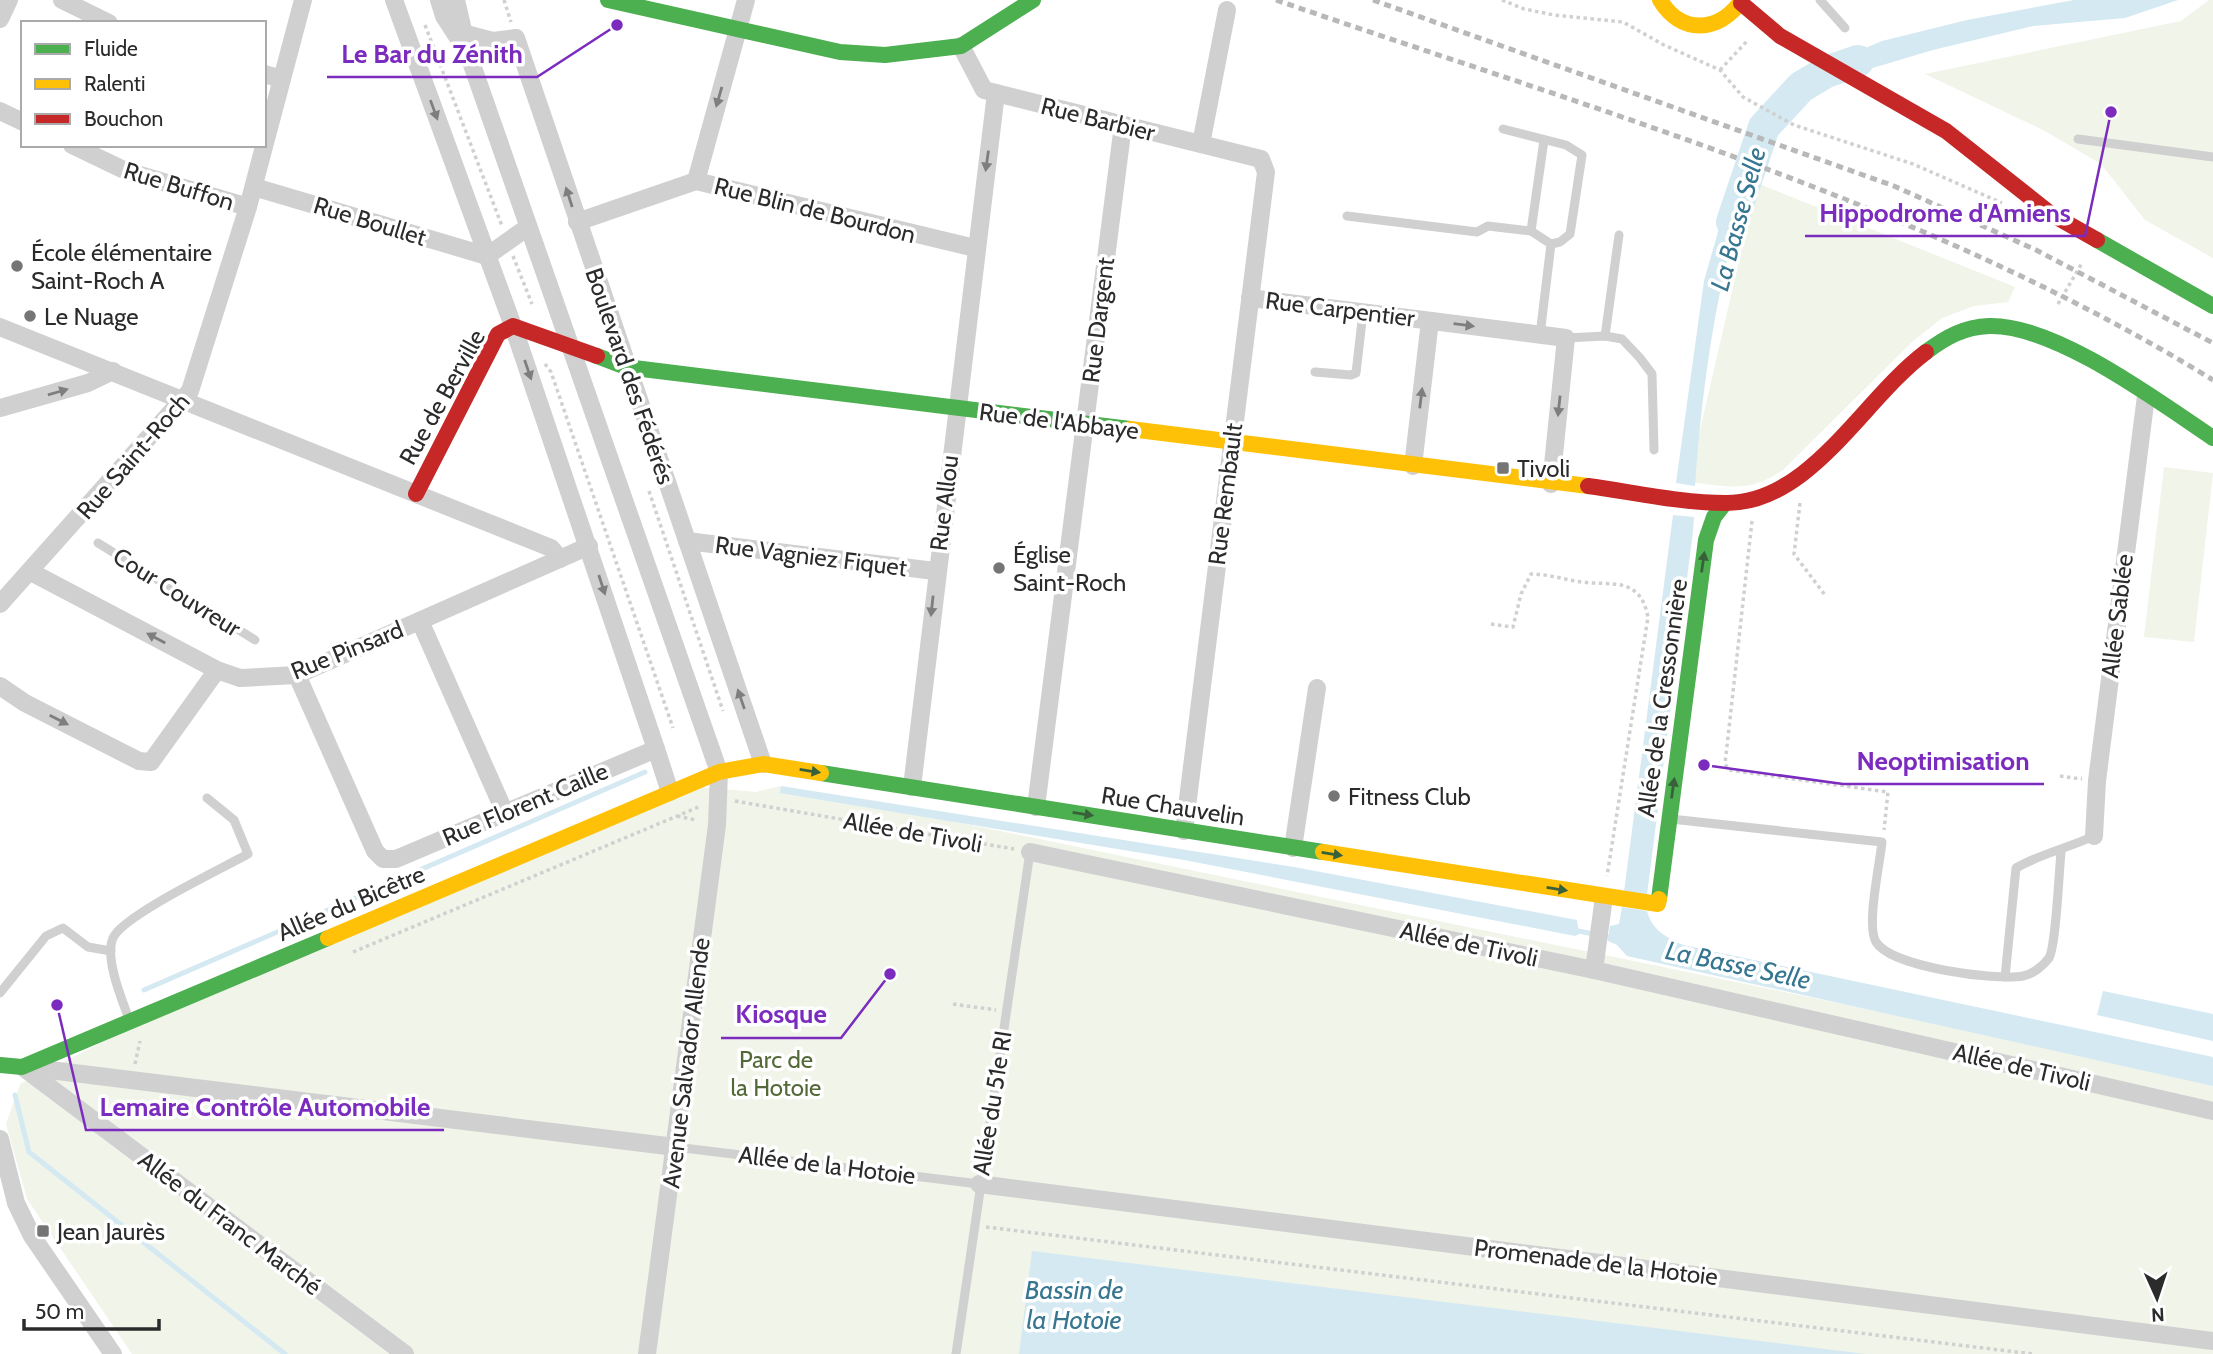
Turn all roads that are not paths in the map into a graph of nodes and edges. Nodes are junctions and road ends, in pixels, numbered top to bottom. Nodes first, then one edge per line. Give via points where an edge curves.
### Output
1 (9, 0) edge
2 (62, 0) edge
3 (303, 0) edge
4 (394, 0) edge
5 (439, 0) edge
6 (456, 0) edge
7 (608, 0) edge
8 (746, 0) edge
9 (1032, 0) edge
10 (1646, 0) edge
11 (1820, 0) edge
12 (1742, 1) edge
13 (1661, 3) edge
14 (1227, 10) dead end
15 (0, 19) edge
16 (104, 21) edge
17 (1845, 28) dead end
18 (737, 31) junction
19 (466, 34) junction
20 (961, 46) junction
21 (469, 56) junction
22 (266, 75) edge
23 (282, 79) junction
24 (996, 93) junction
25 (0, 111) edge
26 (21, 121) edge
27 (1123, 125) junction
28 (1503, 129) dead end
29 (2078, 139) dead end
30 (1544, 140) junction
31 (266, 141) edge
32 (1201, 144) junction
33 (76, 147) edge
34 (264, 147) edge
35 (2213, 157) edge
36 (1261, 159) joint
37 (696, 181) junction
38 (254, 187) junction
39 (248, 207) junction
40 (1347, 216) dead end
41 (577, 222) junction
42 (528, 227) junction
43 (1531, 231) junction
44 (1619, 235) dead end
45 (1550, 244) junction
46 (975, 248) junction
47 (487, 256) junction
48 (1251, 298) junction
49 (2213, 306) edge
50 (1363, 312) junction
51 (1430, 321) junction
52 (513, 326) junction
53 (0, 327) edge
54 (1540, 335) junction
55 (1605, 336) junction
56 (1566, 338) junction
57 (570, 347) junction
58 (626, 367) junction
59 (113, 371) junction
60 (1315, 372) dead end
61 (2146, 396) junction
62 (183, 399) junction
63 (0, 408) edge
64 (957, 408) junction
65 (1086, 425) junction
66 (2213, 438) edge
67 (1231, 443) junction
68 (1654, 450) dead end
69 (1413, 466) junction
70 (1551, 484) junction
71 (416, 494) junction
72 (1725, 503) junction
73 (687, 541) junction
74 (98, 543) dead end
75 (589, 546) junction
76 (560, 559) junction
77 (936, 571) junction
78 (31, 572) junction
79 (0, 604) edge
80 (420, 621) junction
81 (255, 640) dead end
82 (216, 670) junction
83 (297, 675) junction
84 (0, 685) edge
85 (1317, 688) dead end
86 (656, 748) junction
87 (763, 764) junction
88 (719, 772) junction
89 (912, 787) junction
90 (207, 798) dead end
91 (671, 801) junction
92 (1037, 807) junction
93 (505, 813) junction
94 (1668, 818) junction
95 (1184, 831) junction
96 (2094, 836) joint
97 (1293, 848) junction
98 (1030, 852) joint
99 (2061, 852) junction
100 (1611, 898) junction
101 (1658, 904) joint
102 (111, 951) junction
103 (1594, 970) junction
104 (2005, 977) junction
105 (0, 993) edge
106 (130, 1021) junction
107 (0, 1065) edge
108 (22, 1067) junction
109 (2213, 1111) edge
110 (0, 1139) edge
111 (675, 1147) junction
112 (979, 1184) junction
113 (2213, 1341) edge
114 (113, 1354) edge
115 (405, 1354) edge
116 (647, 1354) edge
117 (956, 1354) edge

1 - 15 street
2 - 16 street
3 - 23 street, Rue Saint-Roch
4 -> 47 street
5 - 21 street, Boulevard des Fédérés via 443,16
6 - 19 street, Boulevard des Fédérés
7 - 18 street
8 - 18 street
9 - 20 street
10 - 13 street
11 - 17 lane
12 - 13 street via 1731,16 1708,27 1683,25 1671,18
12 - 49 street via 1762,23 1808,53 1956,138 2045,210
14 - 32 street
18 - 20 street via 840,52 885,55
18 -> 37 street
19 - 21 street, Boulevard des Fédérés
41 -> 19 street, Boulevard des Fédérés via 516,37 493,41
20 - 24 street via 984,90
21 - 42 street, Boulevard des Fédérés
22 - 23 street
23 - 31 street, Rue Saint-Roch
24 - 27 street, Rue Barbier
24 -> 46 street, Rue Allou
25 - 26 street
27 - 32 street, Rue Barbier
27 - 65 street, Rue Dargent
28 - 30 lane
29 - 35 lane
30 - 43 lane
30 - 45 lane via 1566,145 1582,155 1583,163 1570,234
32 - 36 street, Rue Barbier
33 - 39 street, Rue Buffon via 126,172
34 - 38 street, Rue Saint-Roch
36 - 48 street, Rue Rembault via 1266,172
37 - 41 street, Rue Blin de Bourdon
37 - 46 street, Rue Blin de Bourdon
38 - 39 street, Rue Saint-Roch
38 - 47 street, Rue Boullet
39 - 62 street, Rue Saint-Roch via 192,387
40 - 43 lane via 1477,232 1488,226
41 - 58 street, Boulevard des Fédérés
42 - 47 street
42 - 57 street, Boulevard des Fédérés
43 - 45 lane
44 - 55 lane
45 - 54 lane
46 - 64 street, Rue Allou
47 - 52 street
48 - 50 street, Rue Carpentier
48 - 67 street, Rue Rembault
50 - 51 street, Rue Carpentier
50 - 60 lane via 1356,373
51 -> 54 street, Rue Carpentier
69 -> 51 street, Rue Carpentier
52 - 57 street, Rue de l'Abbaye
52 - 71 street, Rue de Berville via 498,334 490,346
52 -> 75 street
53 - 59 street
54 - 56 street, Rue Carpentier
55 - 56 lane
55 - 68 lane via 1622,339 1652,374
56 -> 70 street
57 - 58 street, Rue de l'Abbaye
57 - 88 street, Boulevard des Fédérés
58 - 64 street, Rue de l'Abbaye
58 - 73 street, Boulevard des Fédérés
59 - 62 street
63 -> 59 street via 89,383
61 - 66 street, Rue de l'Abbaye
61 - 72 street, Rue de l'Abbaye via 2040,337 1998,326 1959,331 1924,352 1781,493
61 - 96 street, Allée Sablée via 2097,780
62 - 71 street
62 - 78 street, Rue Saint-Roch via 76,531
64 - 65 street, Rue de l'Abbaye
64 - 77 street, Rue Allou
65 - 67 street, Rue de l'Abbaye
65 - 92 street, Rue Dargent
67 - 69 street, Rue de l'Abbaye
67 - 95 street, Rue Rembault
69 - 70 street, Rue de l'Abbaye
70 - 72 street, Rue de l'Abbaye
71 - 76 street via 551,548
94 -> 72 street, Allée de la Cressonnière via 1706,540
73 - 77 street, Rue Vagniez Fiquet
87 -> 73 street, Boulevard des Fédérés
74 - 81 lane, Cour Couvreur
75 - 76 street, Rue Pinsard
75 -> 86 street
76 - 80 street, Rue Pinsard
77 -> 89 street, Rue Allou
78 - 79 street, Rue Saint-Roch
82 -> 78 street, Rue Pinsard
80 - 83 street, Rue Pinsard
80 - 93 street
82 - 83 street, Rue Pinsard via 240,678
84 -> 82 street via 25,703 128,755 152,762
83 - 93 street, Rue Florent Caille via 375,851 383,859 396,859
85 - 97 street
86 - 91 street
86 - 93 street, Rue Florent Caille
87 - 88 street, Rue Chauvelin
87 -> 89 street, Rue Chauvelin
88 - 91 street, Allée du Bicêtre
88 - 111 street, Avenue Salvador Allende via 720,799
89 - 92 street, Rue Chauvelin
90 - 102 lane via 234,820 248,854 133,919 114,936
91 - 106 street, Allée du Bicêtre
92 -> 95 street, Rue Chauvelin
94 - 101 street, Allée de la Cressonnière
94 - 104 lane via 1882,842 1872,930 1878,946 1901,960
95 - 97 street, Rue Chauvelin
96 - 99 lane
97 -> 100 street, Rue Chauvelin
98 - 103 street, Allée de Tivoli
98 - 112 lane, Allée du 51e RI
99 - 104 lane via 2050,956 2025,976
99 - 104 lane via 2035,857 2016,868
100 - 101 street, Rue Chauvelin
100 - 103 street
102 - 105 lane via 88,947 63,928 46,936
102 - 106 lane
103 - 109 street, Allée de Tivoli
106 - 108 street, Allée du Bicêtre
107 - 108 street, Allée du Bicêtre
108 - 111 street
108 - 115 street, Allée du Franc Marché
110 - 114 street via 16,1203 32,1236
111 - 112 lane, Allée de la Hotoie
111 - 116 street, Avenue Salvador Allende
112 - 113 street, Promenade de la Hotoie
112 - 117 lane, Allée du 51e RI

